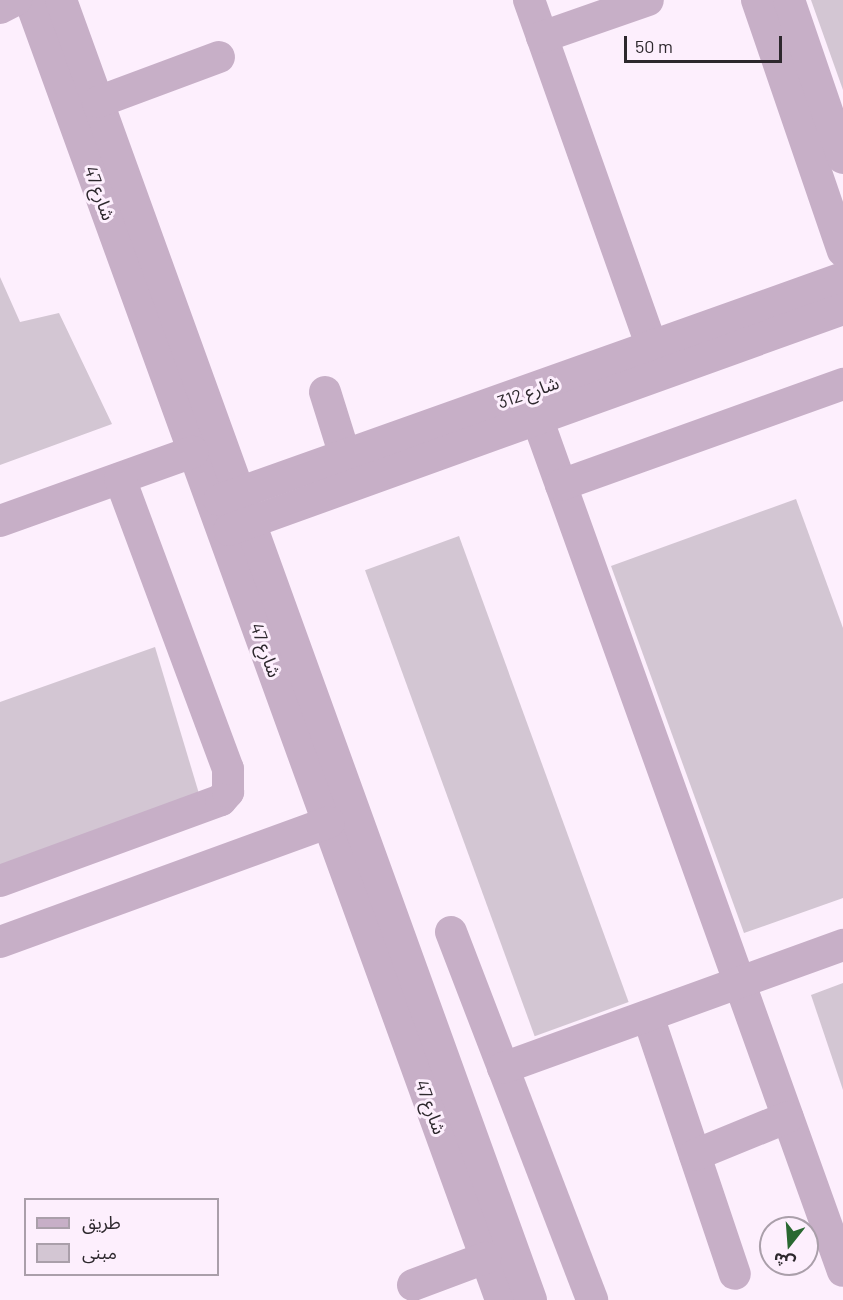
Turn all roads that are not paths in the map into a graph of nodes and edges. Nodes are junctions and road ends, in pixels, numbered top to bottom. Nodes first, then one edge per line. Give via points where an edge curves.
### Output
1 (16, 0) edge
2 (30, 0) edge
3 (61, 0) edge
4 (529, 0) edge
5 (648, 0) edge
6 (757, 0) edge
7 (789, 0) edge
8 (0, 8) edge
9 (542, 37) junction
10 (219, 57) dead end
11 (98, 102) junction
12 (843, 158) edge
13 (843, 251) edge
14 (843, 278) edge
15 (843, 309) edge
16 (656, 360) junction
17 (843, 384) edge
18 (589, 385) junction
19 (325, 392) dead end
20 (537, 418) junction
21 (194, 452) junction
22 (345, 456) junction
23 (120, 478) junction
24 (561, 485) junction
25 (226, 498) junction
26 (0, 521) edge
27 (236, 527) junction
28 (329, 822) junction
29 (0, 881) edge
30 (451, 932) dead end
31 (0, 942) edge
32 (843, 945) edge
33 (740, 983) junction
34 (648, 1016) junction
35 (503, 1068) junction
36 (788, 1117) junction
37 (695, 1155) junction
38 (485, 1258) junction
39 (843, 1271) edge
40 (735, 1274) dead end
41 (413, 1285) dead end
42 (501, 1300) edge
43 (531, 1300) edge
44 (592, 1300) edge

1 - 8 street
2 - 21 street, شارع 47
3 - 11 street, شارع 47
4 - 9 street
5 - 9 street
6 - 13 street
7 - 12 street
9 - 16 street
10 - 11 street
11 - 25 street, شارع 47
14 - 16 street, شارع 312
15 - 16 street, شارع 312
16 - 18 street, شارع 312
17 - 24 street
18 - 20 street, شارع 312
18 - 22 street, شارع 312
19 - 22 street
20 - 24 street
20 - 27 street, شارع 312
21 - 23 street
21 - 25 street, شارع 47
22 - 25 street, شارع 312
23 - 26 street
23 - 29 street via 228,769 228,792 221,800
24 - 33 street
25 - 27 street, شارع 47
27 - 28 street, شارع 47
27 - 43 street, شارع 47
28 - 31 street
28 - 38 street, شارع 47
30 - 35 street
32 - 33 street
33 - 34 street
33 - 36 street
34 - 35 street
34 - 37 street
35 - 44 street
36 - 37 street
36 - 39 street
37 - 40 street
38 - 41 street
38 - 42 street, شارع 47

